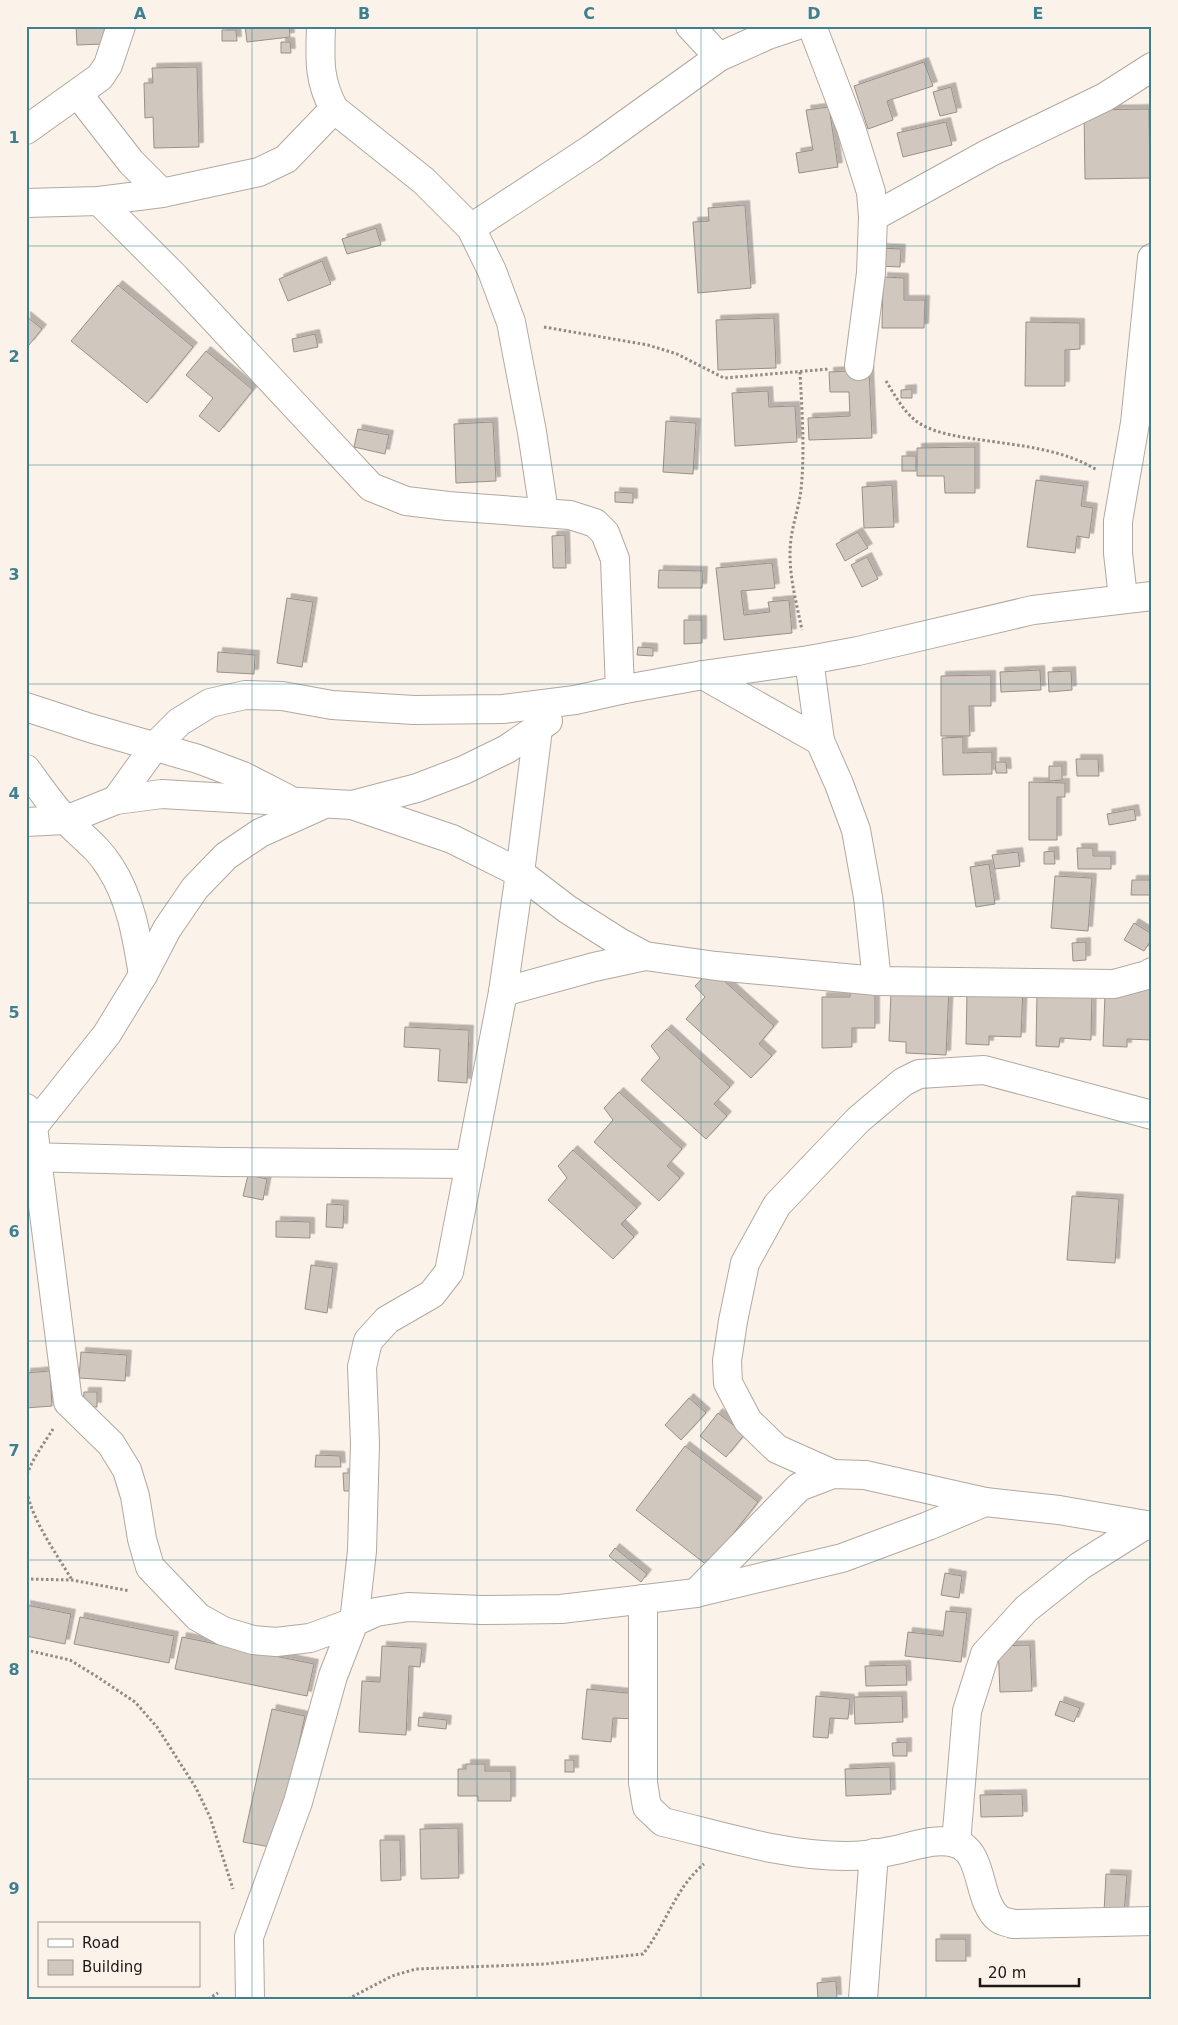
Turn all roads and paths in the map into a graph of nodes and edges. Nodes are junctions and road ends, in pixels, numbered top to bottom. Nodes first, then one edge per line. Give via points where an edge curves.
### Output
1 (122, 26) edge
2 (321, 26) edge
3 (690, 26) edge
4 (795, 26) edge
5 (812, 26) edge
6 (719, 57) junction
7 (1152, 67) edge
8 (78, 94) junction
9 (334, 109) junction
10 (26, 130) edge
11 (162, 193) junction
12 (99, 201) junction
13 (26, 204) edge
14 (873, 217) junction
15 (471, 228) junction
16 (1152, 258) edge
17 (511, 322) junction
18 (859, 366) junction
19 (800, 372) junction
20 (1122, 494) junction
21 (544, 512) junction
22 (1152, 596) edge
23 (1124, 598) junction
24 (808, 660) junction
25 (703, 675) junction
26 (620, 690) junction
27 (574, 700) junction
28 (26, 707) edge
29 (538, 729) junction
30 (820, 741) junction
31 (155, 746) junction
32 (26, 769) edge
33 (116, 800) junction
34 (297, 803) junction
35 (339, 804) junction
36 (66, 820) junction
37 (26, 822) edge
38 (520, 873) junction
39 (645, 956) junction
40 (1152, 972) edge
41 (144, 975) junction
42 (877, 981) junction
43 (503, 992) junction
44 (1152, 1115) edge
45 (30, 1118) edge
46 (31, 1157) edge
47 (470, 1164) junction
48 (68, 1402) junction
49 (833, 1474) junction
50 (985, 1502) junction
51 (1148, 1525) edge
52 (26, 1579) edge
53 (72, 1580) junction
54 (696, 1592) junction
55 (138, 1593) dead end
56 (643, 1600) junction
57 (354, 1622) junction
58 (26, 1650) edge
59 (737, 1840) junction
60 (956, 1843) junction
61 (874, 1853) junction
62 (234, 1892) dead end
63 (1152, 1921) edge
64 (250, 1999) edge
65 (348, 1999) edge
66 (863, 1999) edge

1 - 8 street via 108,65 100,77
2 - 9 street via 320,72
3 - 6 street
4 - 6 street
5 - 14 street via 854,135 871,192
6 - 15 street via 591,149
7 - 14 street via 1105,97 989,152
8 - 10 street
8 - 11 street via 131,162
9 - 11 street via 286,159 259,172
9 - 15 street via 424,181
11 - 12 street
12 - 13 street
12 - 21 street via 175,277 371,488 406,501
14 - 18 street via 871,273
15 - 17 street via 492,270
16 - 20 street via 1135,423
17 - 19 path via 648,345 677,354 724,378
17 - 21 street
18 - 19 path
18 - 20 path via 871,367 880,373 906,411 926,427 958,437 1023,446 1078,459 1097,470
19 - 24 path via 804,443 791,563
20 - 23 street via 1118,553
21 - 26 street via 570,515 594,523 605,533 616,559
22 - 23 street
23 - 24 street via 1033,610
24 - 25 street
24 - 30 street
25 - 26 street
25 - 30 street
26 - 27 street
27 - 29 street
27 - 31 street via 503,709 414,710 245,695 210,704 179,722
28 - 31 street
29 - 35 street via 464,770 417,788
29 - 38 street
30 - 42 street via 856,830 868,897
31 - 33 street
31 - 34 street via 243,776
32 - 36 street
33 - 34 street via 162,794
33 - 36 street
34 - 35 street
35 - 38 street via 452,839
35 - 41 street via 260,833 226,856 195,888 167,929
36 - 37 street
36 - 41 street via 91,842 111,867 136,932
38 - 39 street via 567,909
38 - 43 street
39 - 42 street
39 - 43 street
40 - 42 street via 1114,984
41 - 45 street via 107,1034
43 - 47 street
44 - 49 street via 984,1070 919,1074 903,1082 858,1120 777,1205 745,1263 727,1361 728,1383 748,1421 777,1449
45 - 46 street
46 - 47 street
46 - 48 street
47 - 57 street via 449,1272 432,1294 388,1320 368,1341 362,1367 365,1443 362,1551
48 - 53 path via 27,1476 32,1510
48 - 57 street via 111,1444 127,1470 150,1566 198,1616 223,1631 254,1640 276,1642 310,1638
49 - 50 street via 865,1475
49 - 54 street via 799,1487
50 - 51 street
50 - 54 street via 842,1558
51 - 60 street via 1080,1566 1026,1609 985,1654 967,1711
52 - 53 path
53 - 55 path
54 - 56 street
56 - 57 street via 561,1609 408,1607 376,1612
56 - 59 street via 643,1783 647,1807 663,1822
57 - 64 street via 333,1676 298,1802 249,1937
58 - 62 path via 70,1660 135,1702 157,1727 196,1788 210,1817
59 - 61 street via 791,1853 847,1856
59 - 65 path via 694,1872 643,1954 546,1964 416,1969 392,1976
60 - 61 street via 930,1842
60 - 63 street via 973,1856 985,1896 992,1912 1000,1920 1013,1924
61 - 66 street

